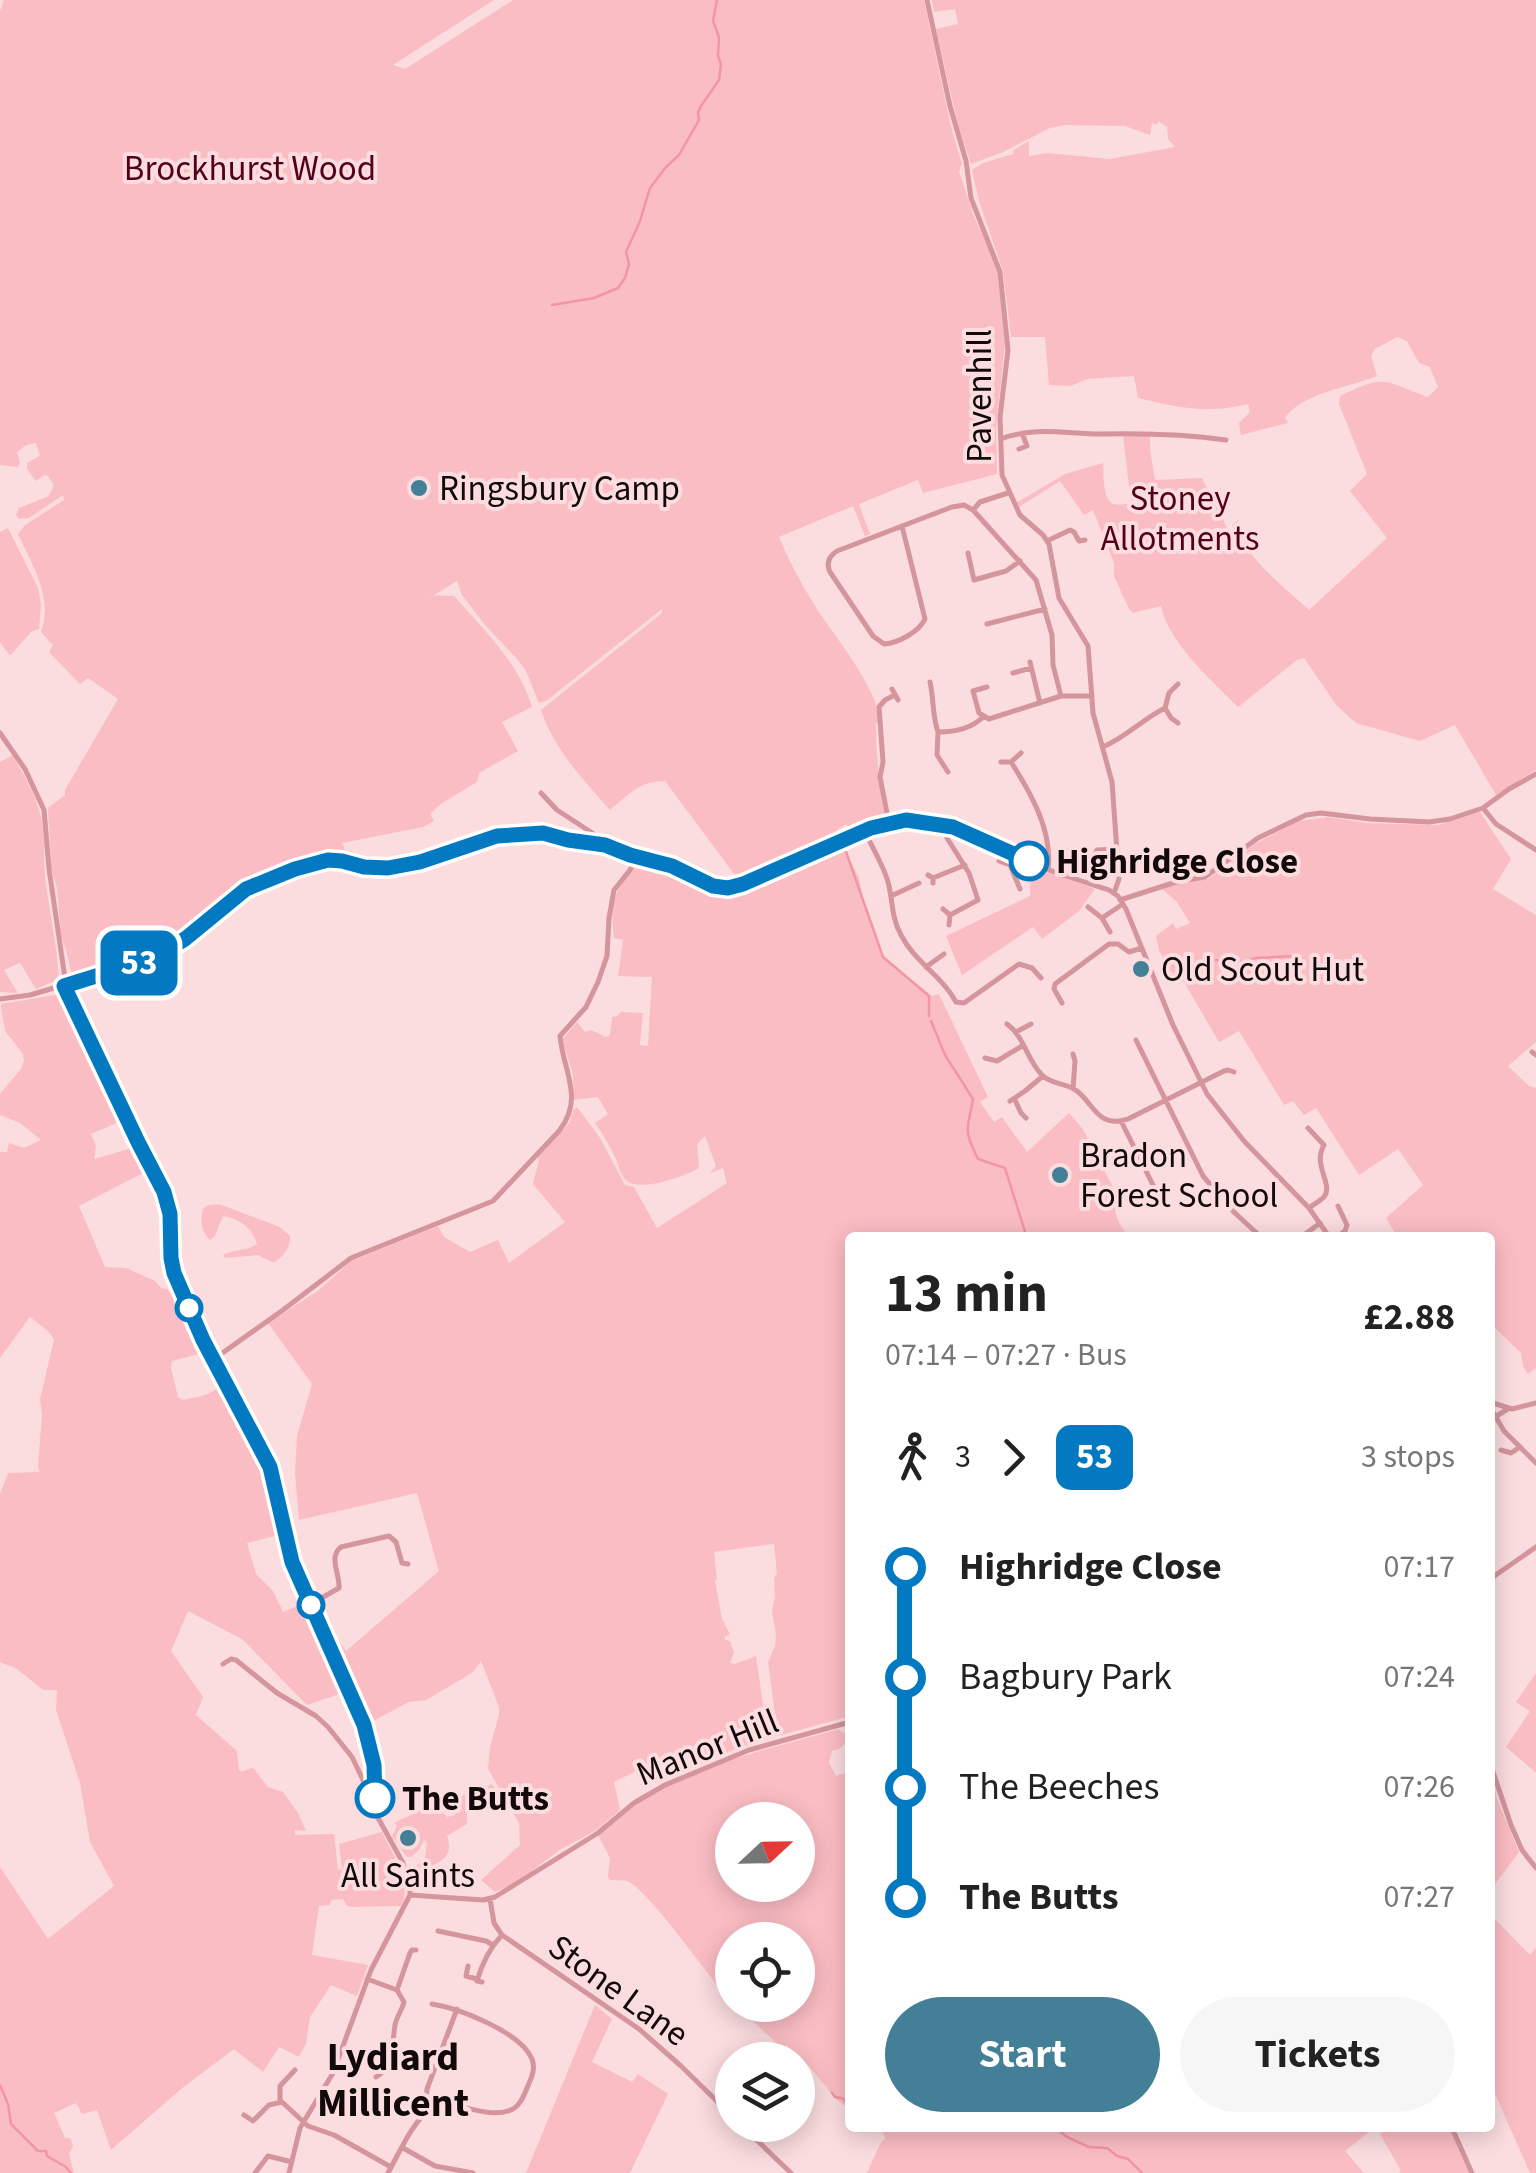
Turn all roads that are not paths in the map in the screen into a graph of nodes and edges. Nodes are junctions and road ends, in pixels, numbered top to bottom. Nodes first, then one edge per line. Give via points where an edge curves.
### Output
1 (927, 0) edge
2 (1022, 433) junction
3 (1001, 439) junction
4 (1226, 440) dead end
5 (1019, 449) dead end
6 (1008, 492) junction
7 (973, 510) junction
8 (902, 526) junction
9 (1085, 540) dead end
10 (1047, 541) junction
11 (968, 553) dead end
12 (1020, 561) junction
13 (1045, 609) junction
14 (987, 624) dead end
15 (1013, 673) dead end
16 (1178, 684) dead end
17 (929, 685) dead end
18 (988, 687) dead end
19 (895, 695) dead end
20 (1061, 696) junction
21 (1092, 696) junction
22 (1040, 703) junction
23 (1164, 708) junction
24 (984, 717) junction
25 (1178, 723) dead end
26 (938, 732) junction
27 (0, 734) edge
28 (1103, 747) junction
29 (1021, 754) dead end
30 (1001, 762) dead end
31 (1011, 762) junction
32 (944, 770) dead end
33 (1536, 774) edge
34 (541, 793) dead end
35 (1483, 808) junction
36 (889, 823) junction
37 (948, 826) junction
38 (865, 830) junction
39 (600, 844) junction
40 (1117, 848) junction
41 (1536, 850) edge
42 (1015, 855) junction
43 (636, 857) junction
44 (1089, 858) dead end
45 (1000, 860) dead end
46 (964, 865) junction
47 (1010, 865) junction
48 (1048, 869) junction
49 (931, 878) dead end
50 (920, 883) dead end
51 (1020, 889) dead end
52 (1114, 892) junction
53 (891, 896) junction
54 (1122, 902) junction
55 (1088, 908) dead end
56 (944, 909) dead end
57 (950, 915) junction
58 (1102, 918) junction
59 (949, 925) dead end
60 (1110, 932) dead end
61 (1142, 948) junction
62 (944, 954) dead end
63 (926, 968) junction
64 (1041, 978) dead end
65 (65, 986) junction
66 (1066, 990) dead end
67 (1058, 995) junction
68 (0, 999) edge
69 (1062, 1003) dead end
70 (1007, 1024) dead end
71 (1031, 1024) dead end
72 (1016, 1032) junction
73 (1136, 1040) dead end
74 (1023, 1045) junction
75 (1074, 1054) dead end
76 (985, 1058) dead end
77 (1231, 1069) dead end
78 (1042, 1076) junction
79 (1201, 1082) junction
80 (1073, 1089) junction
81 (1165, 1100) junction
82 (1026, 1118) dead end
83 (1121, 1121) junction
84 (1308, 1128) dead end
85 (1159, 1196) dead end
86 (1338, 1206) dead end
87 (1308, 1208) junction
88 (1320, 1223) junction
89 (1256, 1232) edge
90 (1308, 1232) edge
91 (1327, 1232) edge
92 (1342, 1232) edge
93 (214, 1359) junction
94 (1536, 1403) edge
95 (1495, 1406) edge
96 (1508, 1409) junction
97 (1495, 1418) edge
98 (1495, 1421) edge
99 (1520, 1447) junction
100 (1501, 1450) dead end
101 (1536, 1463) edge
102 (1536, 1547) edge
103 (403, 1565) dead end
104 (1495, 1576) edge
105 (311, 1604) junction
106 (223, 1664) dead end
107 (845, 1723) edge
108 (1495, 1778) edge
109 (375, 1790) junction
110 (1536, 1868) edge
111 (410, 1895) junction
112 (490, 1899) junction
113 (438, 1931) dead end
114 (502, 1936) junction
115 (493, 1945) junction
116 (416, 1950) dead end
117 (468, 1966) dead end
118 (367, 1978) junction
119 (397, 1990) junction
120 (432, 2004) dead end
121 (456, 2009) junction
122 (296, 2070) dead end
123 (380, 2078) dead end
124 (715, 2099) edge
125 (280, 2102) junction
126 (431, 2110) junction
127 (244, 2115) dead end
128 (303, 2122) junction
129 (1454, 2132) edge
130 (759, 2142) edge
131 (403, 2148) junction
132 (292, 2162) junction
133 (390, 2170) edge
134 (460, 2172) edge
135 (255, 2173) edge
136 (290, 2173) edge
137 (473, 2173) edge
138 (791, 2173) edge
139 (1472, 2173) edge

1 - 3 street, Pavenhill via 972,198 1000,272 1008,350
2 - 3 street
2 - 4 street
2 - 5 street via 1027,446
3 - 6 street, Pavenhill
6 - 7 street
6 - 10 street, Pavenhill via 1020,516
7 - 8 street via 956,506
7 - 12 street
8 - 8 street via 835,552 828,564 884,644 914,632 925,619
9 - 10 street via 1079,541 1076,529
10 - 21 street, Pavenhill via 1061,602 1088,646
11 - 12 street via 975,584
12 - 13 street via 1036,580
13 - 14 street
13 - 20 street
15 - 22 street via 1031,665
16 - 23 street
17 - 26 street
18 - 24 street via 974,690
19 - 36 street via 880,707 880,777
20 - 21 street
20 - 22 street
21 - 28 street, Pavenhill
22 - 24 street
23 - 25 street
23 - 28 street
24 - 26 street via 962,730
26 - 32 street
27 - 65 street via 44,810
28 - 40 street, Pavenhill
29 - 31 street
30 - 31 street
31 - 48 street via 1048,839
33 - 35 street
34 - 39 street
35 - 41 street
35 - 54 street via 1429,822 1306,815 1258,838 1205,877
36 - 37 street
36 - 38 street
37 - 42 street
37 - 46 street
38 - 43 street via 728,888
38 - 53 street
39 - 43 street
39 - 65 street via 510,834 388,868 331,860 295,869 241,892 160,954
40 - 44 street
40 - 52 street, Pavenhill
42 - 47 street
42 - 48 street
43 - 93 street via 614,890 602,972 586,1007 560,1036 572,1094 559,1131 493,1201 351,1258
45 - 47 street
46 - 49 street
46 - 57 street via 982,899
47 - 51 street
48 - 52 street
50 - 53 street
52 - 54 street
53 - 63 street via 900,933
54 - 58 street
54 - 61 street
55 - 58 street
56 - 57 street
57 - 59 street
58 - 60 street
61 - 67 street via 1129,952 1109,944 1055,984
61 - 79 street
62 - 63 street
63 - 64 street via 961,1004 1019,964
65 - 68 street
65 - 93 street via 164,1191 174,1273
66 - 67 street
67 - 69 street
70 - 72 street
71 - 72 street
72 - 74 street
73 - 81 street
74 - 76 street via 997,1061
74 - 78 street
75 - 80 street
77 - 79 street
78 - 80 street
78 - 82 street via 1012,1100
79 - 81 street
79 - 87 street via 1244,1141
80 - 83 street via 1094,1112
81 - 83 street
81 - 89 street via 1203,1176
83 - 85 street
84 - 87 street via 1324,1145 1319,1159 1327,1189
86 - 92 street via 1347,1225
87 - 88 street
88 - 90 street
88 - 91 street
93 - 105 street via 270,1467 290,1555
94 - 96 street
95 - 96 street
96 - 97 street
98 - 99 street
99 - 100 street
99 - 101 street
102 - 104 street
103 - 105 street via 390,1536 333,1550 340,1588
105 - 109 street via 360,1712
106 - 109 street via 236,1660 324,1723
107 - 112 street, Manor Hill via 749,1750 665,1785
108 - 110 street via 1522,1850
109 - 111 street via 376,1816 403,1862
111 - 112 street
111 - 118 street
112 - 114 street, Stone Lane
113 - 115 street
114 - 115 street
114 - 124 street, Stone Lane via 649,2037
115 - 117 street via 480,1980 466,1976
116 - 119 street
118 - 119 street
118 - 128 street via 333,2074
119 - 123 street via 404,2004
120 - 121 street
121 - 126 street via 426,2089
121 - 126 street via 519,2044 533,2073 512,2110
122 - 125 street via 281,2084
125 - 127 street via 253,2121
125 - 128 street
126 - 131 street
128 - 132 street
128 - 133 street
129 - 139 street
130 - 138 street
131 - 133 street
131 - 134 street
132 - 135 street via 268,2156
132 - 136 street
134 - 137 street

